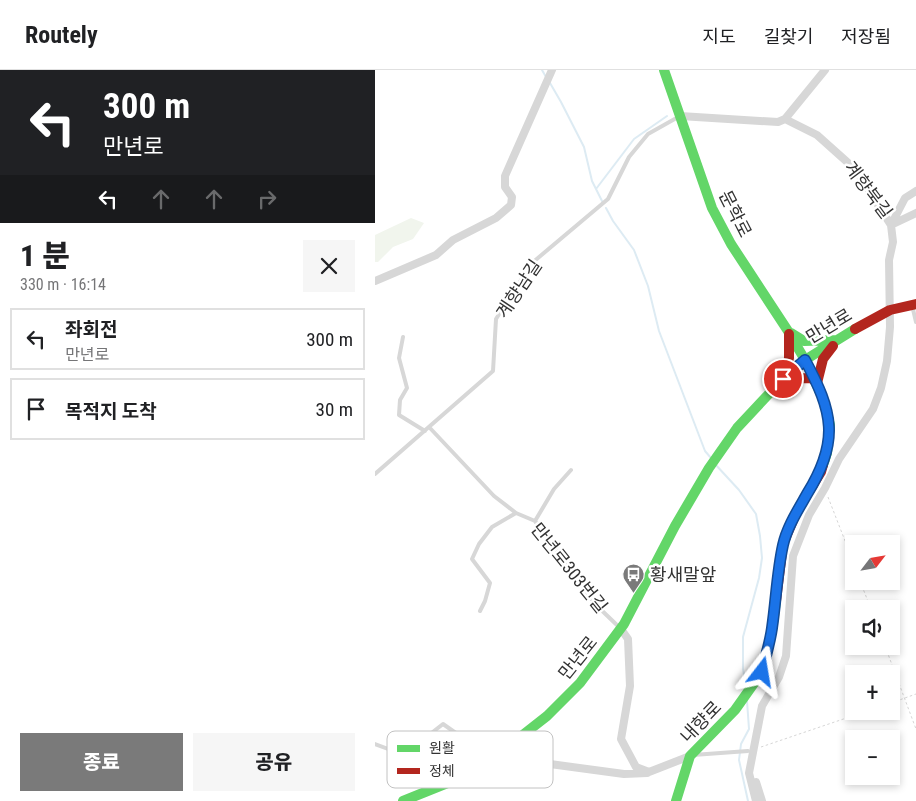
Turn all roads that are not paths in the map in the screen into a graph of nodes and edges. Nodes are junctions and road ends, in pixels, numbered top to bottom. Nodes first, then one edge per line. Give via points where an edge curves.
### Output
1 (552, 70) edge
2 (664, 70) edge
3 (825, 70) edge
4 (680, 116) junction
5 (785, 120) junction
6 (916, 191) edge
7 (916, 213) edge
8 (891, 225) junction
9 (375, 280) edge
10 (914, 304) edge
11 (890, 310) junction
12 (916, 322) edge
13 (788, 331) junction
14 (403, 337) dead end
15 (839, 339) junction
16 (805, 360) junction
17 (783, 379) junction
18 (817, 383) junction
19 (429, 427) junction
20 (425, 431) junction
21 (571, 470) dead end
22 (375, 474) edge
23 (516, 513) junction
24 (535, 521) junction
25 (480, 612) dead end
26 (621, 629) junction
27 (434, 731) edge
28 (453, 731) edge
29 (528, 731) edge
30 (375, 744) edge
31 (387, 748) edge
32 (751, 750) junction
33 (690, 756) junction
34 (751, 763) junction
35 (553, 764) edge
36 (649, 772) junction
37 (435, 788) edge
38 (403, 801) edge
39 (676, 801) edge
40 (756, 801) edge
41 (762, 801) edge

1 - 9 street via 505,176 505,187 512,197 511,205 496,218 453,240 436,254
2 - 4 street, 문학로
3 - 5 street
4 - 5 street, 계향북길
4 - 13 street, 문학로 via 712,208
4 - 19 lane, 계향남길 via 648,134 629,156 608,199 532,263 496,319 493,371
5 - 8 street, 계향북길 via 817,135 855,169
6 - 8 street, 계향북길 via 905,198
7 - 8 street
8 - 11 street
10 - 11 street, 만년로
10 - 12 lane
11 - 15 street, 만년로
11 - 32 street via 887,361 873,409 839,459 809,515 793,556 786,656 779,677 762,706
13 - 15 street via 804,341
13 - 16 street, 문학로
13 - 17 street via 789,358
14 - 20 lane via 399,358 407,388 400,400 399,415
15 - 16 street, 만년로
15 - 18 street via 823,359
16 - 17 street, 만년로
16 - 18 street, 내향로
17 - 18 street via 811,378
17 - 26 street, 만년로 via 737,428 709,468
18 - 33 street, 내향로 via 830,425 827,452 821,472 797,511 783,544 772,631 762,672 735,710
19 - 20 lane, 계향남길
19 - 23 lane, 만년로303번길 via 494,496
20 - 22 lane, 계향남길
21 - 24 lane via 554,489
23 - 24 lane, 만년로303번길
23 - 25 lane via 492,527 472,559 490,583
24 - 26 lane, 만년로303번길 via 595,604
26 - 29 street, 만년로 via 580,683
26 - 36 street via 628,639 630,686 621,739 637,767
27 - 28 lane via 443,724
30 - 31 lane
32 - 33 lane
32 - 34 street
33 - 36 street
33 - 39 street, 내향로
34 - 40 street via 749,773
34 - 41 street
35 - 36 street via 624,774
37 - 38 street, 만년로

